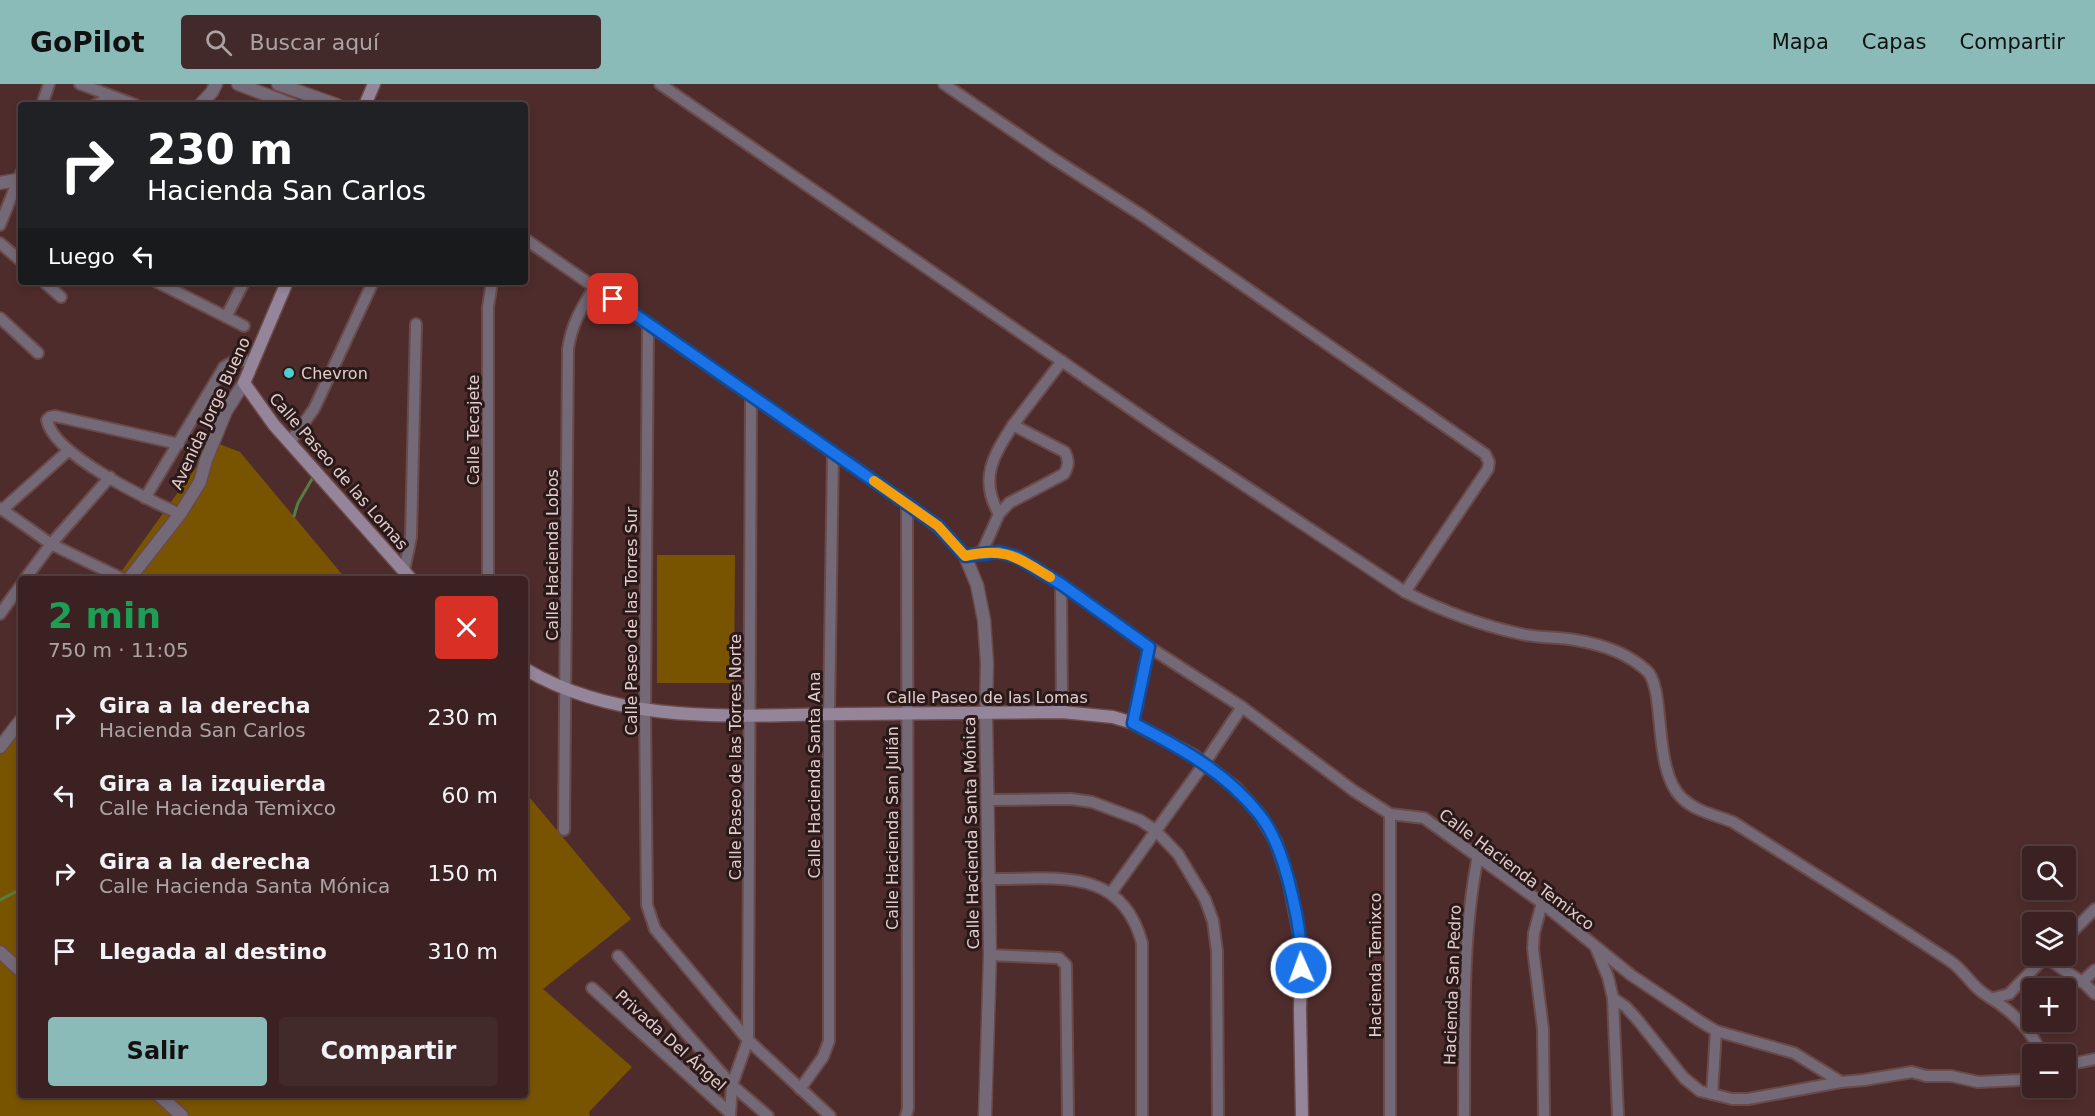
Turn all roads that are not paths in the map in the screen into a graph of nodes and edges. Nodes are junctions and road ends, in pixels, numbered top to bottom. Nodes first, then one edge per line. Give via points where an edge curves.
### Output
1 (49, 84) edge
2 (80, 84) edge
3 (216, 84) edge
4 (238, 84) edge
5 (278, 84) edge
6 (374, 84) edge
7 (660, 84) edge
8 (944, 84) edge
9 (107, 95) junction
10 (273, 98) junction
11 (43, 102) edge
12 (102, 102) edge
13 (127, 102) edge
14 (203, 102) edge
15 (284, 102) edge
16 (329, 102) edge
17 (366, 102) edge
18 (18, 178) edge
19 (18, 182) edge
20 (0, 183) edge
21 (0, 225) edge
22 (528, 241) edge
23 (0, 243) edge
24 (18, 258) edge
25 (47, 285) edge
26 (242, 285) edge
27 (286, 285) edge
28 (372, 285) edge
29 (492, 285) edge
30 (595, 286) junction
31 (178, 287) edge
32 (61, 297) dead end
33 (226, 317) junction
34 (0, 318) edge
35 (416, 324) dead end
36 (648, 324) junction
37 (244, 326) dead end
38 (38, 352) dead end
39 (1062, 361) junction
40 (251, 362) junction
41 (244, 383) junction
42 (751, 395) junction
43 (1013, 425) junction
44 (291, 442) junction
45 (179, 444) junction
46 (68, 451) junction
47 (832, 452) junction
48 (110, 477) junction
49 (145, 498) junction
50 (907, 504) junction
51 (1, 509) edge
52 (180, 514) junction
53 (999, 514) junction
54 (51, 544) junction
55 (982, 552) junction
56 (965, 556) junction
57 (407, 575) edge
58 (27, 576) edge
59 (117, 576) edge
60 (131, 576) edge
61 (488, 576) edge
62 (1061, 584) junction
63 (18, 587) edge
64 (1405, 592) junction
65 (4, 598) edge
66 (0, 614) edge
67 (1149, 647) junction
68 (528, 670) edge
69 (566, 689) junction
70 (1242, 706) junction
71 (645, 710) junction
72 (986, 712) junction
73 (1062, 712) junction
74 (906, 713) junction
75 (829, 714) junction
76 (750, 716) junction
77 (18, 723) edge
78 (1133, 723) junction
79 (2, 740) edge
80 (1204, 764) junction
81 (987, 800) junction
82 (1390, 814) junction
83 (564, 830) dead end
84 (1155, 830) junction
85 (1478, 856) junction
86 (987, 879) junction
87 (1111, 893) junction
88 (1542, 903) junction
89 (2095, 909) edge
90 (2076, 928) edge
91 (1594, 945) junction
92 (0, 952) edge
93 (990, 955) junction
94 (618, 956) dead end
95 (2036, 966) edge
96 (2060, 966) edge
97 (18, 968) edge
98 (2095, 970) edge
99 (2082, 982) junction
100 (592, 988) dead end
101 (2095, 994) edge
102 (1613, 998) junction
103 (1994, 998) junction
104 (1716, 1031) junction
105 (748, 1040) junction
106 (2037, 1044) edge
107 (2095, 1059) edge
108 (2076, 1063) edge
109 (2022, 1079) edge
110 (1841, 1082) junction
111 (732, 1085) junction
112 (800, 1089) junction
113 (1712, 1094) junction
114 (162, 1098) edge
115 (730, 1115) edge
116 (182, 1116) edge
117 (768, 1116) edge
118 (830, 1116) edge
119 (906, 1116) edge
120 (985, 1116) edge
121 (1068, 1116) edge
122 (1142, 1116) edge
123 (1218, 1116) edge
124 (1302, 1116) edge
125 (1390, 1116) edge
126 (1464, 1116) edge
127 (1544, 1116) edge
128 (1618, 1116) edge

1 - 11 street
2 - 9 street
3 - 14 street
4 - 10 street
5 - 10 street
5 - 16 street
6 - 17 main road
7 - 39 street
8 - 64 street via 1143,216 1485,454 1488,469
9 - 12 street
9 - 13 street
10 - 15 street
18 - 20 street
19 - 21 street
22 - 30 street, Calle Hacienda Santa Mónica
23 - 24 street
25 - 32 street
26 - 33 street
27 - 40 main road, Avenida Jorge Bueno
28 - 44 street via 314,409
29 - 61 street, Calle Tecajete via 488,307
30 - 36 street, Calle Hacienda Santa Mónica
30 - 69 street, Calle Hacienda Lobos via 577,315 568,349
31 - 33 street
33 - 37 street
34 - 38 street
35 - 57 street
36 - 42 street, Calle Hacienda Santa Mónica
36 - 71 street, Calle Paseo de las Torres Sur
39 - 43 street
39 - 64 street
40 - 41 main road, Avenida Jorge Bueno
40 - 45 street via 236,360 224,367
41 - 44 main road, Calle Paseo de las Lomas
41 - 52 street, Avenida Jorge Bueno via 226,411 200,482
42 - 47 street, Calle Hacienda Santa Mónica
42 - 76 street, Calle Paseo de las Torres Norte
43 - 53 street via 988,478 991,500
43 - 53 street via 1065,452 1069,460 1064,474 1009,502
44 - 57 main road, Calle Paseo de las Lomas
45 - 46 street via 50,417 48,426
45 - 49 street
46 - 48 street
46 - 51 street
47 - 50 street, Calle Hacienda Santa Mónica
47 - 75 street, Calle Hacienda Santa Ana
48 - 49 street
48 - 54 street
49 - 52 street
50 - 56 street, Calle Hacienda Santa Mónica via 938,526
50 - 74 street, Calle Hacienda San Julián
51 - 54 street
52 - 60 street, Avenida Jorge Bueno
53 - 55 street
54 - 58 street
54 - 59 street
55 - 56 street, Calle Hacienda Temixco
55 - 62 street, Calle Hacienda Temixco via 1017,557
56 - 72 street, Calle Hacienda Santa Mónica via 977,585 984,620
62 - 67 street, Calle Hacienda Temixco
62 - 73 street
63 - 65 street
64 - 103 street via 1474,622 1523,635 1602,646 1634,661 1649,672 1656,692 1663,756 1681,798 1697,809 1732,822 1883,918 1953,963
65 - 66 street
67 - 70 street, Calle Hacienda Temixco
67 - 78 street
68 - 69 main road, Calle Paseo de las Lomas
69 - 71 main road, Calle Paseo de las Lomas
69 - 83 street, Calle Hacienda Lobos
70 - 80 street
70 - 82 street, Calle Hacienda Temixco via 1341,782
71 - 76 main road, Calle Paseo de las Lomas
71 - 105 street, Calle Paseo de las Torres Sur via 649,917
72 - 73 main road, Calle Paseo de las Lomas
72 - 74 main road, Calle Paseo de las Lomas
72 - 81 street, Calle Hacienda Santa Mónica
73 - 78 main road, Calle Paseo de las Lomas
74 - 75 main road, Calle Paseo de las Lomas
74 - 119 street, Calle Hacienda San Julián
75 - 76 main road, Calle Paseo de las Lomas
75 - 112 street, Calle Hacienda Santa Ana via 829,1041 823,1057
76 - 105 street, Calle Paseo de las Torres Norte
77 - 79 street
78 - 80 main road, Calle Paseo de las Lomas
80 - 84 street
80 - 124 main road, Calle Paseo de las Lomas via 1236,789 1260,815 1276,842 1289,882 1302,948
81 - 84 street via 1092,802 1140,820
81 - 86 street, Calle Hacienda Santa Mónica
82 - 85 street, Calle Hacienda Temixco via 1424,818
82 - 125 street, Hacienda Temixco
84 - 87 street
84 - 123 street via 1192,874 1213,921 1217,951
85 - 88 street, Calle Hacienda Temixco
85 - 126 street, Hacienda San Pedro via 1467,930
86 - 87 street via 1087,881
86 - 93 street, Calle Hacienda Santa Mónica
87 - 122 street via 1128,910 1142,943
88 - 91 street, Calle Hacienda Temixco
88 - 127 street via 1533,949 1543,1029
89 - 90 street
91 - 102 street
91 - 104 street, Calle Hacienda Temixco via 1631,975
92 - 97 street
93 - 120 street, Calle Hacienda Santa Mónica
93 - 121 street via 1059,958 1066,965
94 - 111 street
95 - 103 street via 2009,994
96 - 99 street
98 - 99 street
99 - 101 street
100 - 115 street, Privada Del Ángel
102 - 113 street via 1636,1018 1684,1078 1700,1091
102 - 128 street
103 - 106 street via 2017,1018
104 - 110 street, Calle Hacienda Temixco via 1794,1053
104 - 113 street
105 - 111 street, Calle Paseo de las Torres Norte
105 - 112 street
107 - 108 street
109 - 110 street via 1978,1082 1912,1072
110 - 113 street via 1748,1099
111 - 115 street, Calle Paseo de las Torres Norte
111 - 117 street
112 - 118 street
114 - 116 street

